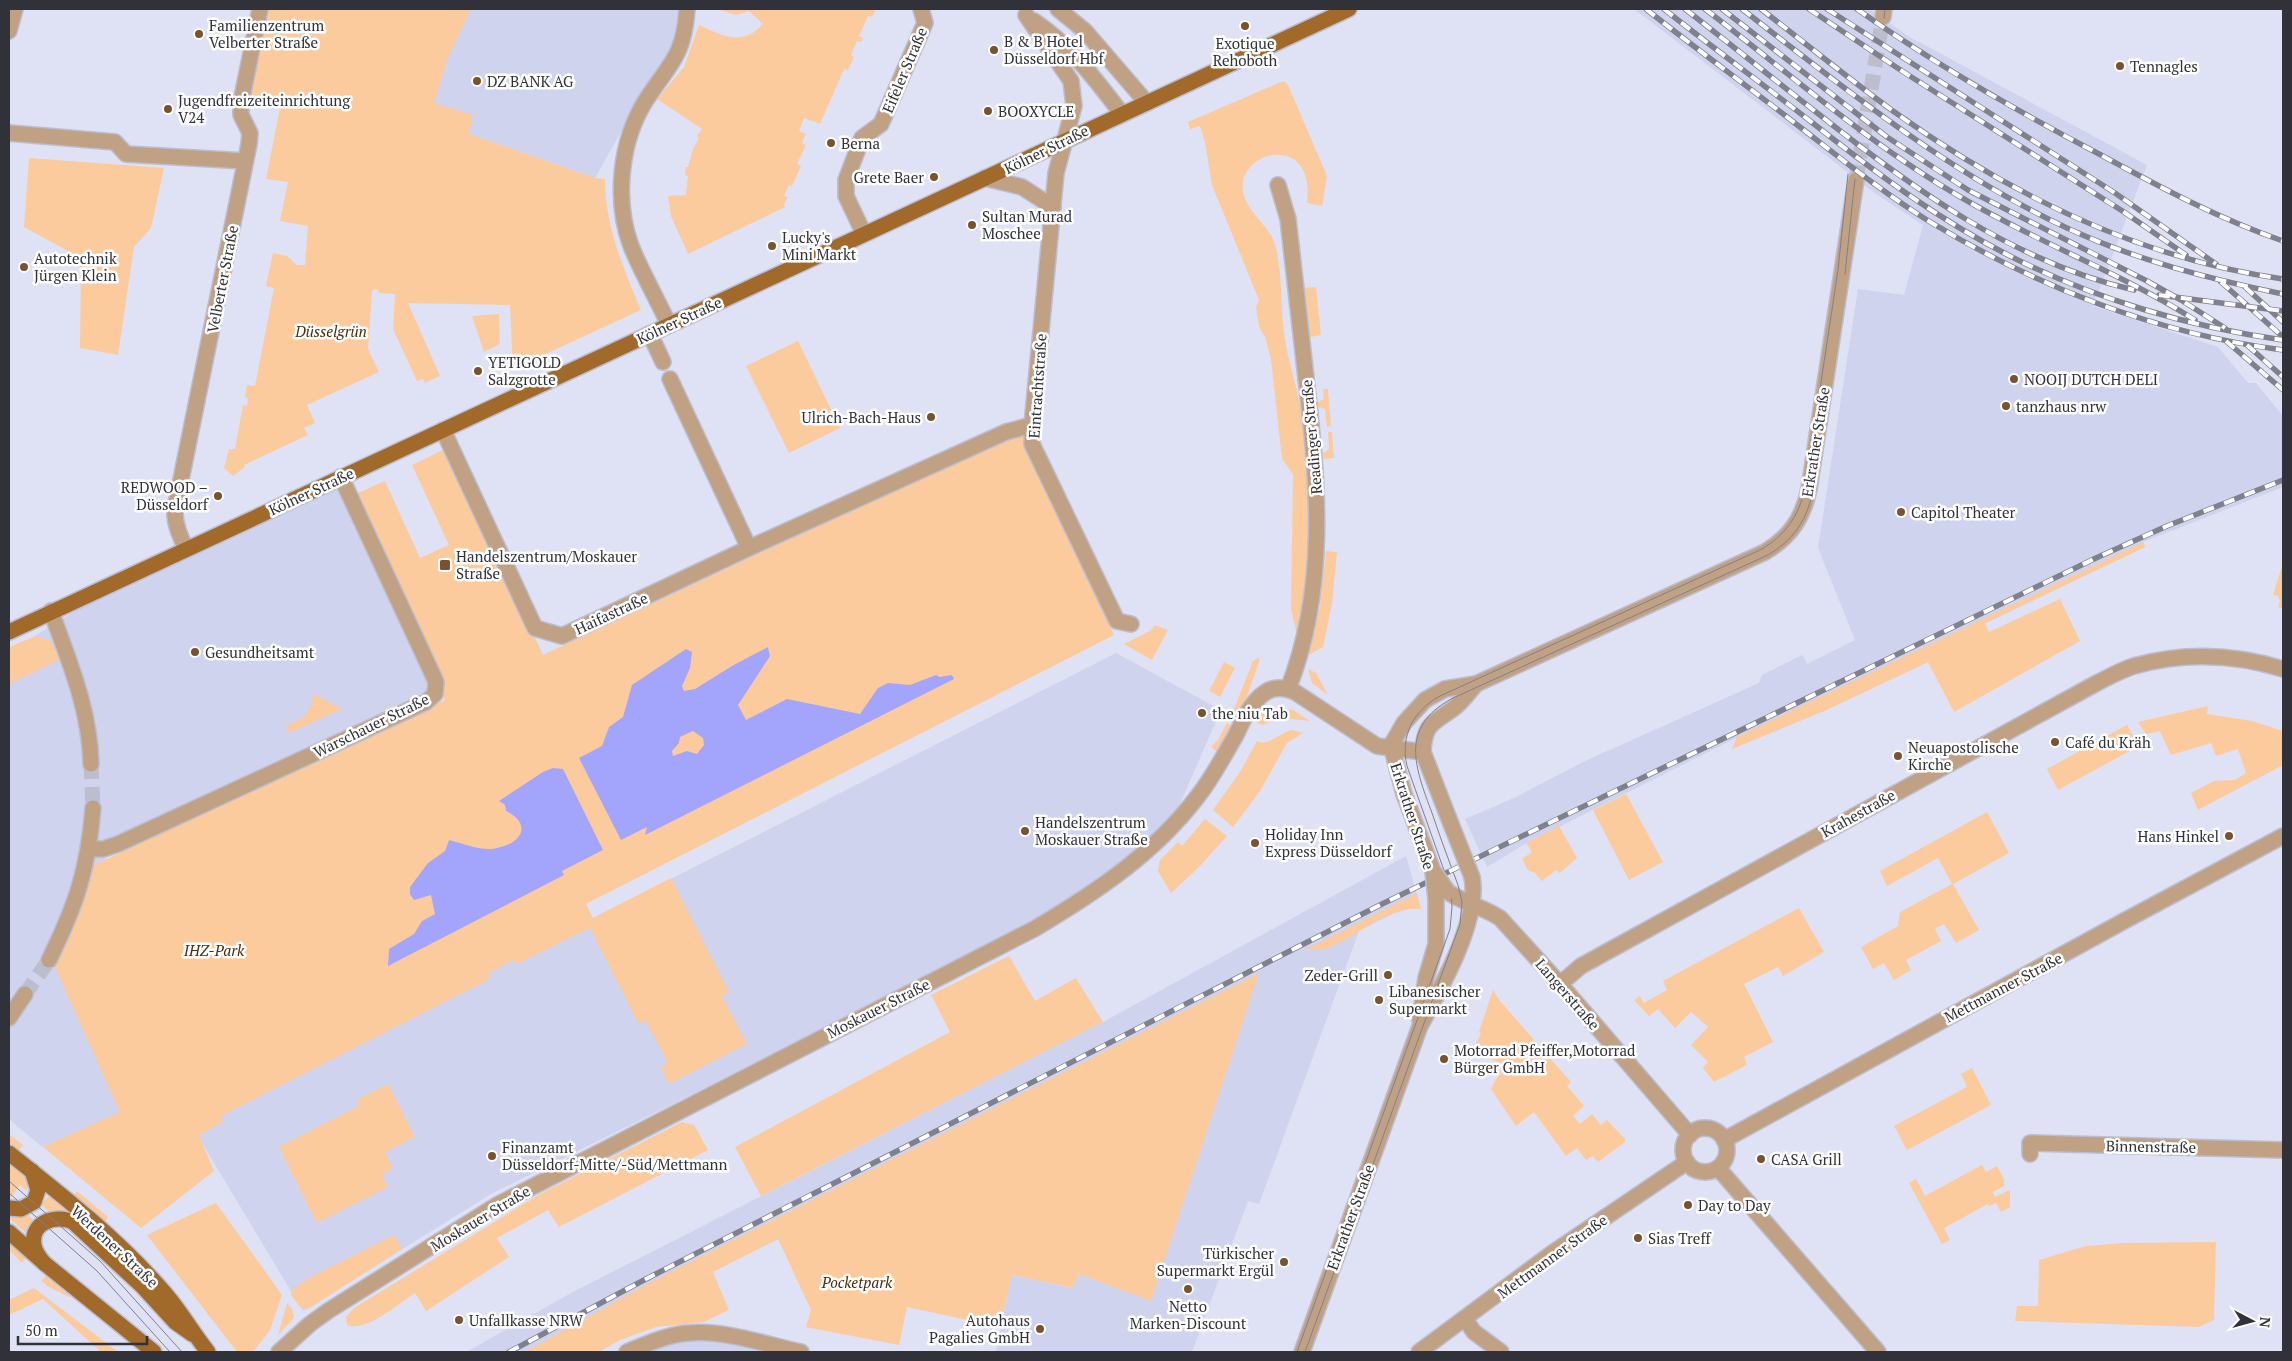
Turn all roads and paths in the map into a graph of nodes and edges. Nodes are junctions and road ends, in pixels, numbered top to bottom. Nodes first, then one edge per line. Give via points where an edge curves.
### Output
1 (15, 9) edge
2 (260, 9) edge
3 (686, 9) edge
4 (921, 9) edge
5 (1058, 9) edge
6 (1349, 9) edge
7 (1023, 12) edge
8 (9, 30) edge
9 (1147, 103) junction
10 (1122, 114) junction
11 (9, 133) edge
12 (1064, 141) junction
13 (245, 161) junction
14 (985, 178) junction
15 (1856, 180) tunnel mouth
16 (1278, 185) dead end
17 (1053, 207) junction
18 (864, 234) junction
19 (669, 325) junction
20 (650, 334) junction
21 (663, 362) dead end
22 (670, 379) dead end
23 (1032, 425) junction
24 (443, 430) junction
25 (342, 477) junction
26 (749, 548) junction
27 (186, 549) junction
28 (51, 611) junction
29 (1131, 624) dead end
30 (9, 632) edge
31 (2283, 669) edge
32 (1476, 684) junction
33 (1288, 689) junction
34 (1392, 749) junction
35 (1423, 752) junction
36 (91, 764) tunnel mouth
37 (93, 808) tunnel mouth
38 (2283, 836) edge
39 (89, 849) junction
40 (1442, 896) junction
41 (1472, 906) junction
42 (49, 960) tunnel mouth
43 (1560, 984) junction
44 (25, 994) tunnel mouth
45 (9, 1018) edge
46 (1420, 1026) junction
47 (1690, 1135) junction
48 (1724, 1140) junction
49 (2283, 1150) edge
50 (9, 1153) edge
51 (2030, 1154) dead end
52 (1687, 1162) junction
53 (1718, 1168) junction
54 (32, 1171) junction
55 (9, 1208) edge
56 (9, 1232) edge
57 (44, 1263) junction
58 (1465, 1319) junction
59 (197, 1338) junction
60 (154, 1352) edge
61 (208, 1352) edge
62 (280, 1352) edge
63 (627, 1352) edge
64 (801, 1352) edge
65 (1302, 1352) edge
66 (1419, 1352) edge
67 (1501, 1352) edge
68 (1878, 1352) edge

1 - 8 street
2 - 13 street, Velberter Straße via 241,102 241,115 250,133
3 - 19 street via 682,45 632,129 621,190 631,246
4 - 18 street, Eifeler Straße via 925,23 881,124 862,138 846,180 846,196
5 - 9 street via 1085,30
6 - 9 main road, Kölner Straße
7 - 10 street via 1064,46
7 - 12 street, Eintrachtstraße via 1071,81 1074,106
9 - 10 main road, Kölner Straße
10 - 12 main road, Kölner Straße
11 - 13 street via 115,142 126,154
12 - 14 main road, Kölner Straße
12 - 17 street, Eintrachtstraße via 1056,173
13 - 27 street, Velberter Straße via 175,509 174,516
14 - 17 street via 1022,187
14 - 18 main road, Kölner Straße
15 - 32 street, Erkrather Straße via 1807,497 1792,530 1765,552
16 - 33 street, Readinger Straße via 1288,220 1314,448 1318,516 1317,560 1310,607 1298,663
17 - 23 street, Eintrachtstraße
18 - 19 main road, Kölner Straße
19 - 20 main road, Kölner Straße
20 - 21 street
20 - 24 main road, Kölner Straße
22 - 26 street
23 - 26 street, Haifastraße via 1006,432
23 - 29 street, Eintrachtstraße via 1032,444 1117,621
24 - 25 main road, Kölner Straße
24 - 26 street, Haifastraße via 535,628 562,636
25 - 27 main road, Kölner Straße
25 - 39 street, Warschauer Straße via 436,682 434,694 426,702 118,844 103,850
27 - 28 main road, Kölner Straße
28 - 30 main road, Kölner Straße
28 - 36 street via 80,692
31 - 43 street, Krahestraße via 2218,656 2192,656 2132,666 1692,904 1581,966
32 - 34 street, Erkrather Straße via 1445,688 1425,700 1400,728
32 - 35 street, Erkrather Straße via 1453,708 1436,719 1425,736
33 - 34 street via 1373,744
33 - 62 street, Moskauer Straße via 1274,688 1253,703 1198,796 1138,859 1114,878 1034,928 498,1205 328,1311
34 - 35 street
34 - 40 street, Erkrather Straße, bridge via 1404,794
35 - 41 street, Erkrather Straße, bridge via 1472,877
37 - 39 street
38 - 48 street, Mettmanner Straße
39 - 42 street via 76,900
40 - 41 street, Langerstraße
40 - 46 street, Erkrather Straße
41 - 43 street, Langerstraße via 1500,918
41 - 46 street, Erkrather Straße via 1443,985
43 - 47 street, Langerstraße
44 - 45 street
46 - 65 street, Erkrather Straße
47 - 48 street via 1708,1129 1718,1132
47 - 52 street via 1684,1148
48 - 53 street via 1726,1155
49 - 51 street, Binnenstraße via 2030,1143
50 - 54 main road, Werdener Straße
52 - 53 street via 1701,1172
52 - 58 street, Mettmanner Straße via 1551,1254
53 - 68 street
54 - 55 main road via 38,1190 34,1202 21,1209
54 - 59 main road, Werdener Straße via 139,1266 183,1314
56 - 57 main road
57 - 59 main road via 34,1244 34,1237 44,1222 64,1218 73,1222 142,1286 175,1322
57 - 60 main road
58 - 66 street, Mettmanner Straße
58 - 67 street via 1474,1332
59 - 61 main road, Werdener Straße
63 - 64 street via 690,1332 723,1335

